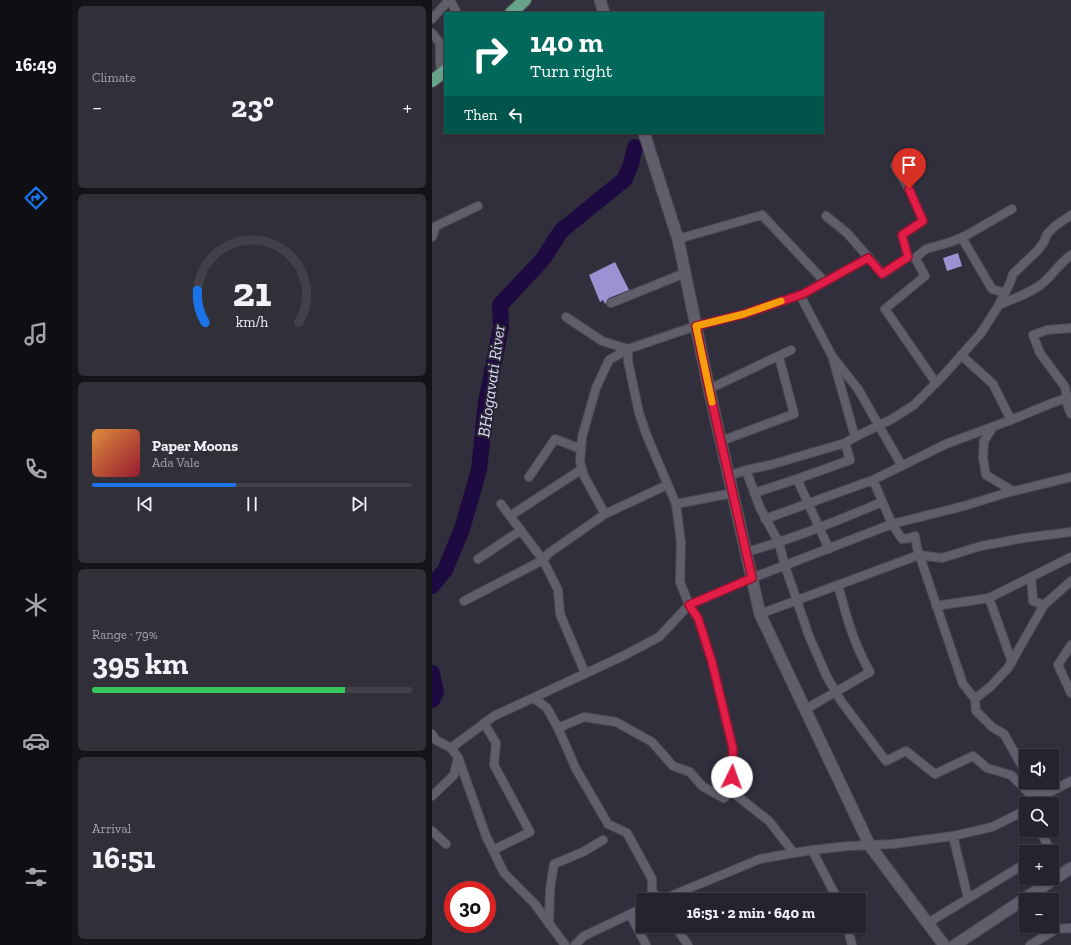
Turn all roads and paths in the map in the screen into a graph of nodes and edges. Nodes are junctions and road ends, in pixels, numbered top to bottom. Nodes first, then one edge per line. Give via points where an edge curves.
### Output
1 (449, 0) edge
2 (525, 0) edge
3 (600, 0) edge
4 (456, 12) edge
5 (511, 12) edge
6 (604, 12) edge
7 (432, 19) edge
8 (432, 33) edge
9 (439, 75) edge
10 (644, 134) edge
11 (895, 166) dead end
12 (478, 206) dead end
13 (1012, 209) dead end
14 (826, 216) dead end
15 (1071, 216) edge
16 (432, 236) edge
17 (962, 238) junction
18 (678, 239) junction
19 (1071, 255) edge
20 (868, 258) junction
21 (685, 273) junction
22 (824, 282) junction
23 (1005, 293) junction
24 (800, 295) junction
25 (611, 303) dead end
26 (999, 305) junction
27 (566, 318) dead end
28 (696, 326) junction
29 (1071, 328) edge
30 (628, 349) junction
31 (792, 350) dead end
32 (961, 355) junction
33 (779, 356) junction
34 (832, 356) junction
35 (936, 383) junction
36 (709, 389) junction
37 (1069, 398) edge
38 (1071, 414) edge
39 (1011, 420) junction
40 (880, 426) junction
41 (993, 427) junction
42 (854, 437) junction
43 (721, 441) junction
44 (845, 443) junction
45 (581, 449) junction
46 (902, 466) junction
47 (582, 469) junction
48 (746, 470) junction
49 (729, 476) junction
50 (529, 477) dead end
51 (1071, 477) edge
52 (797, 480) junction
53 (873, 480) junction
54 (667, 485) junction
55 (1014, 491) junction
56 (733, 493) junction
57 (754, 493) junction
58 (882, 502) junction
59 (808, 503) junction
60 (501, 504) dead end
61 (676, 504) junction
62 (605, 514) junction
63 (510, 516) junction
64 (765, 519) junction
65 (892, 524) junction
66 (819, 528) junction
67 (521, 530) junction
68 (1071, 532) edge
69 (778, 543) junction
70 (829, 548) junction
71 (746, 552) junction
72 (919, 555) junction
73 (1071, 557) edge
74 (478, 559) dead end
75 (543, 560) junction
76 (784, 566) junction
77 (1031, 577) junction
78 (752, 578) junction
79 (1071, 581) edge
80 (838, 584) junction
81 (990, 598) junction
82 (797, 600) junction
83 (464, 601) dead end
84 (689, 605) junction
85 (1044, 605) junction
86 (936, 606) junction
87 (760, 614) junction
88 (1071, 645) edge
89 (1071, 657) edge
90 (1062, 660) junction
91 (1012, 662) junction
92 (585, 673) junction
93 (836, 692) junction
94 (1071, 693) edge
95 (534, 698) junction
96 (975, 699) junction
97 (806, 709) junction
98 (484, 723) junction
99 (558, 728) junction
100 (434, 737) edge
101 (451, 748) junction
102 (458, 757) junction
103 (1019, 761) edge
104 (1071, 781) edge
105 (1029, 789) edge
106 (731, 790) junction
107 (1030, 794) junction
108 (432, 796) edge
109 (1030, 797) edge
110 (1019, 814) edge
111 (432, 831) edge
112 (953, 836) junction
113 (603, 840) dead end
114 (446, 844) dead end
115 (870, 846) junction
116 (493, 850) junction
117 (812, 850) junction
118 (794, 853) junction
119 (1019, 866) edge
120 (1071, 868) edge
121 (654, 893) edge
122 (678, 893) edge
123 (834, 893) edge
124 (968, 898) junction
125 (636, 911) edge
126 (630, 914) junction
127 (928, 923) junction
128 (549, 924) junction
129 (1071, 928) edge
130 (680, 933) edge
131 (849, 933) edge
132 (565, 945) edge
133 (575, 945) edge
134 (646, 945) edge
135 (688, 945) edge
136 (852, 945) edge
137 (944, 945) edge
138 (955, 945) edge
139 (1030, 945) edge

1 - 4 street
1 - 7 street
2 - 5 main road
3 - 6 street
8 - 9 street via 440,44
10 - 18 street
11 - 20 street via 909,189 923,221 902,235 908,257 882,274
12 - 16 street via 436,226
13 - 17 street
14 - 20 street via 847,233
15 - 23 street via 1047,234 1038,250 1013,274
17 - 23 street via 992,288
17 - 35 street via 926,250 915,258 925,276 885,309
18 - 21 street
18 - 22 street via 762,215
19 - 26 street via 1063,260 1044,282 1025,294
20 - 22 street
21 - 25 street
21 - 28 street
22 - 24 street
23 - 26 street
24 - 28 street via 744,314
24 - 34 street
26 - 32 street via 981,333
27 - 30 street via 602,341
28 - 30 street
28 - 36 street
29 - 37 street via 1047,330 1033,335 1040,353 1065,387
30 - 45 street via 609,360 596,388
30 - 54 street via 628,361 640,413
31 - 33 street
32 - 35 street
32 - 39 street via 993,384
33 - 36 street
33 - 43 street via 794,414
34 - 40 street via 858,389
34 - 42 street
35 - 40 street via 914,405
36 - 43 street
37 - 38 street via 1068,407
37 - 39 street
39 - 41 street
40 - 42 street
40 - 46 street
41 - 46 street via 946,444
41 - 55 street via 984,441 986,475
42 - 44 street
43 - 49 street
44 - 48 street
44 - 52 street via 850,460
45 - 47 street
45 - 50 street via 555,439
46 - 53 street
47 - 62 street
47 - 63 street
48 - 49 street
48 - 57 street
49 - 56 street
51 - 55 street
52 - 57 street
52 - 59 street
53 - 58 street
53 - 59 street
54 - 61 street
54 - 62 street
55 - 65 street
56 - 61 street
56 - 71 street
57 - 64 street
58 - 65 street
58 - 66 street
59 - 64 street
59 - 66 street
60 - 63 street
61 - 84 street via 681,543 680,582
62 - 75 street via 549,553
63 - 67 street
64 - 69 street
65 - 70 street
65 - 72 street via 902,539 915,536
66 - 69 street
66 - 70 street
67 - 74 street
67 - 75 street
68 - 72 street via 981,546 942,558
69 - 71 street
69 - 76 street
70 - 76 street
71 - 78 street
72 - 80 street
72 - 86 street
73 - 77 street
75 - 83 street
75 - 92 street via 558,590 560,614
76 - 78 street
76 - 82 street
77 - 81 street
77 - 85 street via 1033,601
78 - 84 street
78 - 87 street
79 - 85 street
80 - 82 street
80 - 93 street via 850,627 870,672
81 - 86 street
81 - 91 street
82 - 87 street
82 - 93 street via 809,636
84 - 92 street via 659,637
84 - 106 street via 698,618 712,662 733,749
85 - 91 street
86 - 96 street via 963,684
87 - 97 street
88 - 90 street
89 - 90 street
90 - 94 street via 1058,665
91 - 96 street via 991,686
92 - 95 street
93 - 97 street
93 - 107 street via 886,761 906,751 935,774 973,756 987,768 1011,775
95 - 98 street
95 - 99 street via 547,708
96 - 103 street via 976,711 992,727 1004,734
97 - 115 street
98 - 101 street
98 - 116 street via 496,743 494,765 530,832
99 - 106 street via 584,717 616,722 652,742 673,766 690,772 702,786 724,798
99 - 121 street via 576,769 608,824 626,833 652,879
100 - 101 street
101 - 102 street
102 - 108 street via 454,775
102 - 116 street
104 - 107 street via 1048,793
105 - 107 street
106 - 118 street via 768,821
107 - 109 street
110 - 112 street via 992,827
111 - 114 street
112 - 115 street
112 - 124 street
113 - 128 street via 554,864
115 - 117 street
115 - 127 street
116 - 128 street via 504,873 534,903
117 - 118 street
117 - 123 street
118 - 122 street via 760,860
119 - 124 street
120 - 138 street
124 - 127 street
125 - 126 street
126 - 133 street via 584,936
126 - 134 street
127 - 137 street
128 - 132 street
129 - 139 street via 1057,929
130 - 135 street
131 - 136 street

